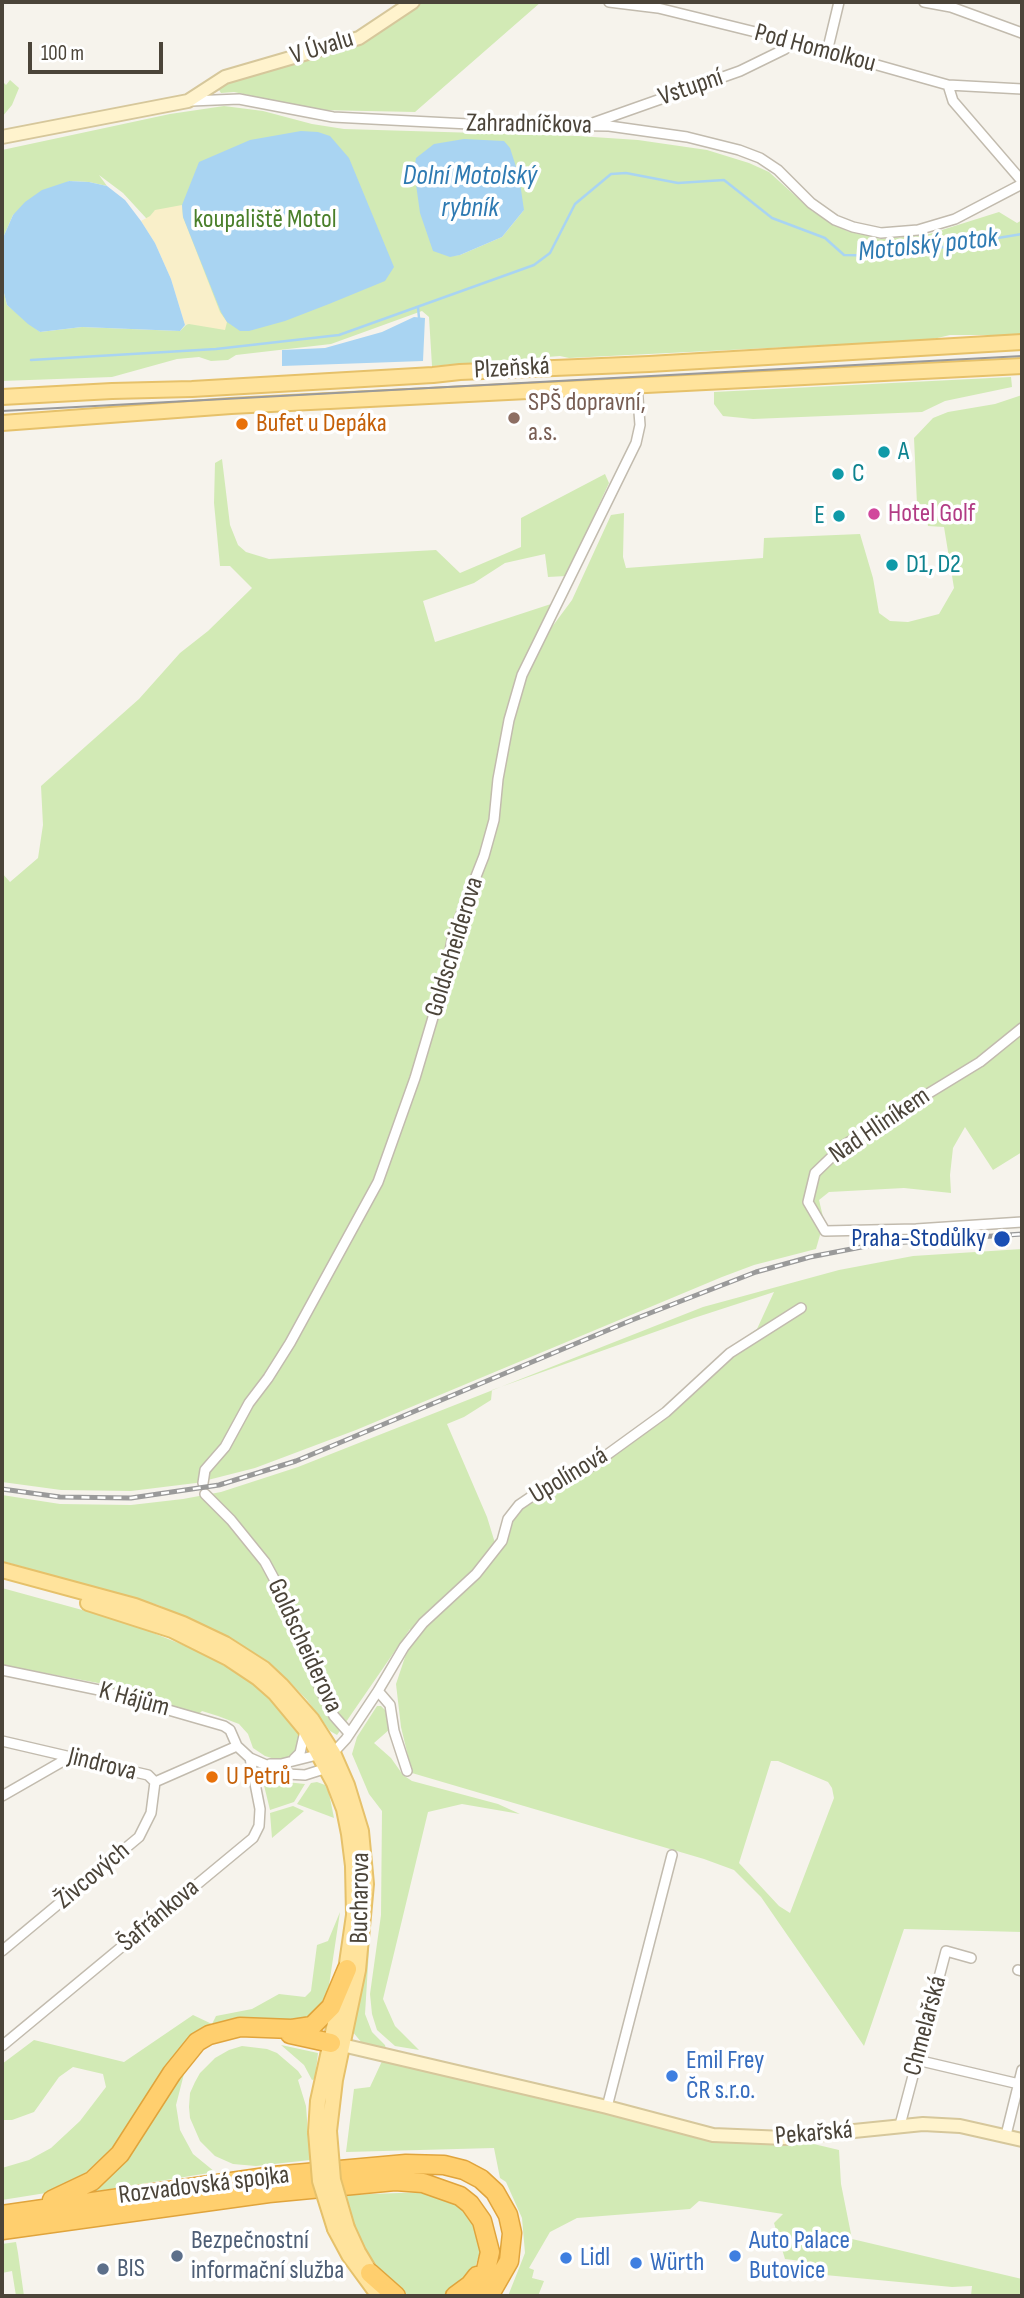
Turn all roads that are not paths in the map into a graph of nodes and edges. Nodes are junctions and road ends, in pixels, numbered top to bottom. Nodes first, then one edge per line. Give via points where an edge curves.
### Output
1 (412, 2) edge
2 (609, 2) edge
3 (839, 2) edge
4 (924, 2) edge
5 (952, 4) edge
6 (658, 5) edge
7 (1022, 33) edge
8 (792, 41) junction
9 (827, 52) junction
10 (948, 85) junction
11 (1022, 89) edge
12 (188, 101) junction
13 (585, 126) junction
14 (2, 137) edge
15 (1022, 182) edge
16 (1022, 342) edge
17 (1022, 366) edge
18 (637, 386) junction
19 (6, 395) edge
20 (20, 421) junction
21 (2, 423) edge
22 (2, 430) edge
23 (1022, 1028) edge
24 (1022, 1222) edge
25 (801, 1308) dead end
26 (203, 1483) dead end
27 (205, 1494) dead end
28 (2, 1570) edge
29 (2, 1580) edge
30 (2, 1670) edge
31 (378, 1691) junction
32 (305, 1729) junction
33 (349, 1733) junction
34 (2, 1741) edge
35 (237, 1746) junction
36 (326, 1754) junction
37 (70, 1757) junction
38 (250, 1758) junction
39 (291, 1762) junction
40 (265, 1764) junction
41 (327, 1768) junction
42 (407, 1771) dead end
43 (155, 1782) junction
44 (2, 1796) edge
45 (672, 1855) dead end
46 (2, 1951) edge
47 (971, 1958) dead end
48 (347, 1969) junction
49 (253, 2026) junction
50 (337, 2044) junction
51 (2, 2046) edge
52 (917, 2060) junction
53 (1022, 2070) edge
54 (1019, 2084) junction
55 (607, 2107) junction
56 (900, 2125) junction
57 (1006, 2135) junction
58 (1022, 2140) edge
59 (2, 2215) edge
60 (341, 2228) junction
61 (2, 2230) edge
62 (486, 2231) junction
63 (370, 2273) junction
64 (380, 2295) edge
65 (396, 2296) edge
66 (455, 2296) edge
67 (474, 2296) edge
68 (489, 2296) edge

1 - 12 street, V Úvalu via 359,38 225,77
2 - 6 street, Pod Homolkou
3 - 9 street
4 - 5 street
5 - 7 street
6 - 8 street, Pod Homolkou
8 - 9 street, Pod Homolkou
8 - 13 street, Vstupní via 740,71
9 - 10 street, Pod Homolkou
10 - 11 street, Pod Homolkou
10 - 15 street via 953,101
12 - 13 street, Zahradníčkova via 239,99 360,119
12 - 14 street, Zahradníčkova
13 - 15 street, Zahradníčkova via 687,137 750,153 778,170 835,220 881,233 918,230 956,219
16 - 19 main road, Plzeňská via 192,389
17 - 18 main road, Plzeňská
18 - 20 main road, Plzeňská
18 - 26 street, Goldscheiderova via 640,425 636,443 522,675 484,856 453,935 415,1078 382,1171 289,1343 225,1447 205,1470
20 - 21 main road, Plzeňská
20 - 22 main road
23 - 24 street, Nad Hliníkem via 980,1062 844,1145 815,1173 808,1202 825,1230
25 - 31 street, Upolínová via 737,1348 666,1412 586,1470 519,1505 508,1520 502,1541 476,1574 423,1623
27 - 33 street, Goldscheiderova via 265,1562 292,1612 321,1691
28 - 36 main road, Bucharova via 135,1606 225,1644 281,1685 312,1720
29 - 32 main road, Bucharova via 128,1615 207,1646 258,1678
30 - 35 street, K Hájům via 99,1690 224,1726
31 - 33 street, Upolínová
31 - 42 street via 390,1705
32 - 36 main road, Bucharova
32 - 39 street via 300,1753
33 - 36 street, Upolínová
34 - 37 street, Jindrova
35 - 38 street, K Hájům
35 - 43 street, Jindrova
36 - 39 street
36 - 41 main road, Bucharova
36 - 50 main road, Bucharova via 355,1809 365,1863 362,1938
37 - 43 street, Jindrova via 148,1775
37 - 44 street
38 - 40 street
38 - 51 street, Šafránkova via 260,1809 253,1838
39 - 40 street
40 - 41 street via 297,1775
41 - 48 main road, Bucharova via 344,1808 352,1855 354,1915
43 - 46 street, Živcových via 151,1814 139,1838
45 - 55 street
47 - 52 street, Chmelařská via 946,1951
48 - 49 highway via 331,2007 312,2026
48 - 50 main road, Bucharova
49 - 50 highway
49 - 59 highway via 224,2029 197,2042 120,2154 92,2180 62,2197
50 - 55 street, Pekařská
50 - 60 main road, Bucharova, bridge via 331,2108 323,2131
52 - 54 street
52 - 56 street, Chmelařská
53 - 54 street
54 - 57 street
55 - 56 street, Pekařská via 713,2135 738,2137 785,2138
56 - 57 street, Pekařská via 960,2126
57 - 58 street, Pekařská
59 - 68 highway, Rozvadovská spojka via 273,2176 432,2164 464,2170 489,2185 500,2199 510,2223 511,2251
60 - 63 main road, Bucharova
60 - 64 main road, Bucharova via 349,2255
61 - 62 highway, Rozvadovská spojka via 395,2180 423,2183 460,2196 477,2213
62 - 66 highway via 476,2277
62 - 67 highway via 490,2252
63 - 64 main road, Bucharova
63 - 65 highway

